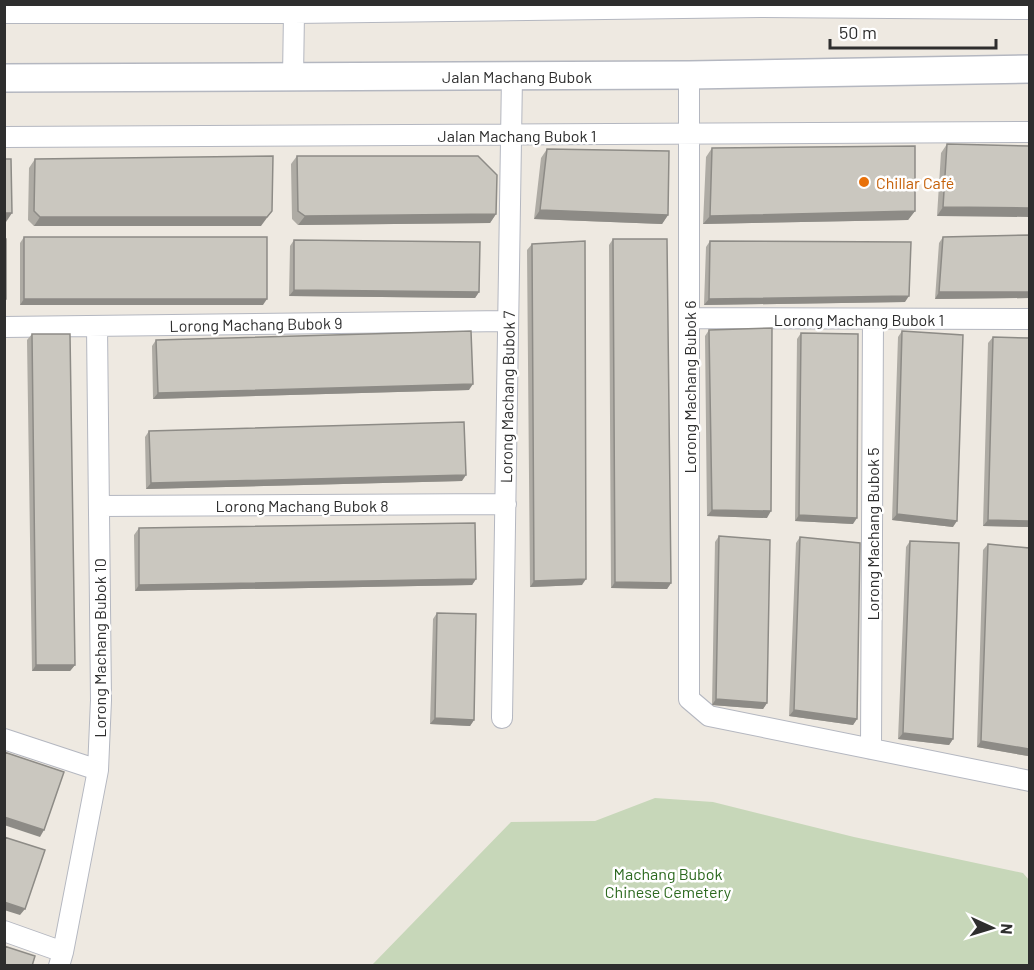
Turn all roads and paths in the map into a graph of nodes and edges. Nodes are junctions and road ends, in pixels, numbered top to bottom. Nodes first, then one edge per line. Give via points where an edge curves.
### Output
1 (761, 6) edge
2 (991, 7) edge
3 (1029, 9) edge
4 (294, 13) junction
5 (4, 14) edge
6 (1029, 69) edge
7 (689, 75) junction
8 (512, 76) junction
9 (293, 77) junction
10 (4, 78) edge
11 (1029, 132) edge
12 (689, 134) junction
13 (511, 135) junction
14 (4, 137) edge
15 (689, 318) junction
16 (873, 319) junction
17 (1029, 319) edge
18 (508, 321) junction
19 (97, 326) junction
20 (4, 327) edge
21 (506, 504) junction
22 (99, 506) junction
23 (502, 718) dead end
24 (4, 739) edge
25 (872, 748) junction
26 (98, 770) junction
27 (1029, 780) edge
28 (4, 931) edge
29 (61, 959) edge

1 - 2 street
1 - 4 street
2 - 3 street
4 - 5 street
4 - 9 street
6 - 7 main road, Jalan Machang Bubok
7 - 8 main road, Jalan Machang Bubok
7 - 12 street, Lorong Machang Bubok 6
8 - 9 main road, Jalan Machang Bubok
8 - 13 street, Lorong Machang Bubok 7
9 - 10 main road, Jalan Machang Bubok
11 - 12 street, Jalan Machang Bubok 1
12 - 13 street, Jalan Machang Bubok 1
12 - 15 street, Lorong Machang Bubok 6
13 - 14 street, Jalan Machang Bubok 1
13 - 18 street, Lorong Machang Bubok 7
15 - 16 street, Lorong Machang Bubok 1
15 - 25 street, Lorong Machang Bubok 6 via 690,699 709,716
16 - 17 street, Lorong Machang Bubok 1
16 - 25 street, Lorong Machang Bubok 5
18 - 19 street, Lorong Machang Bubok 9
18 - 21 street, Lorong Machang Bubok 7
19 - 20 street, Lorong Machang Bubok 9
19 - 22 street, Lorong Machang Bubok 10
21 - 22 street, Lorong Machang Bubok 8
21 - 23 street, Lorong Machang Bubok 7
22 - 26 street, Lorong Machang Bubok 10
24 - 26 street
25 - 27 street
26 - 29 street, Lorong Machang Bubok 10
28 - 29 street

